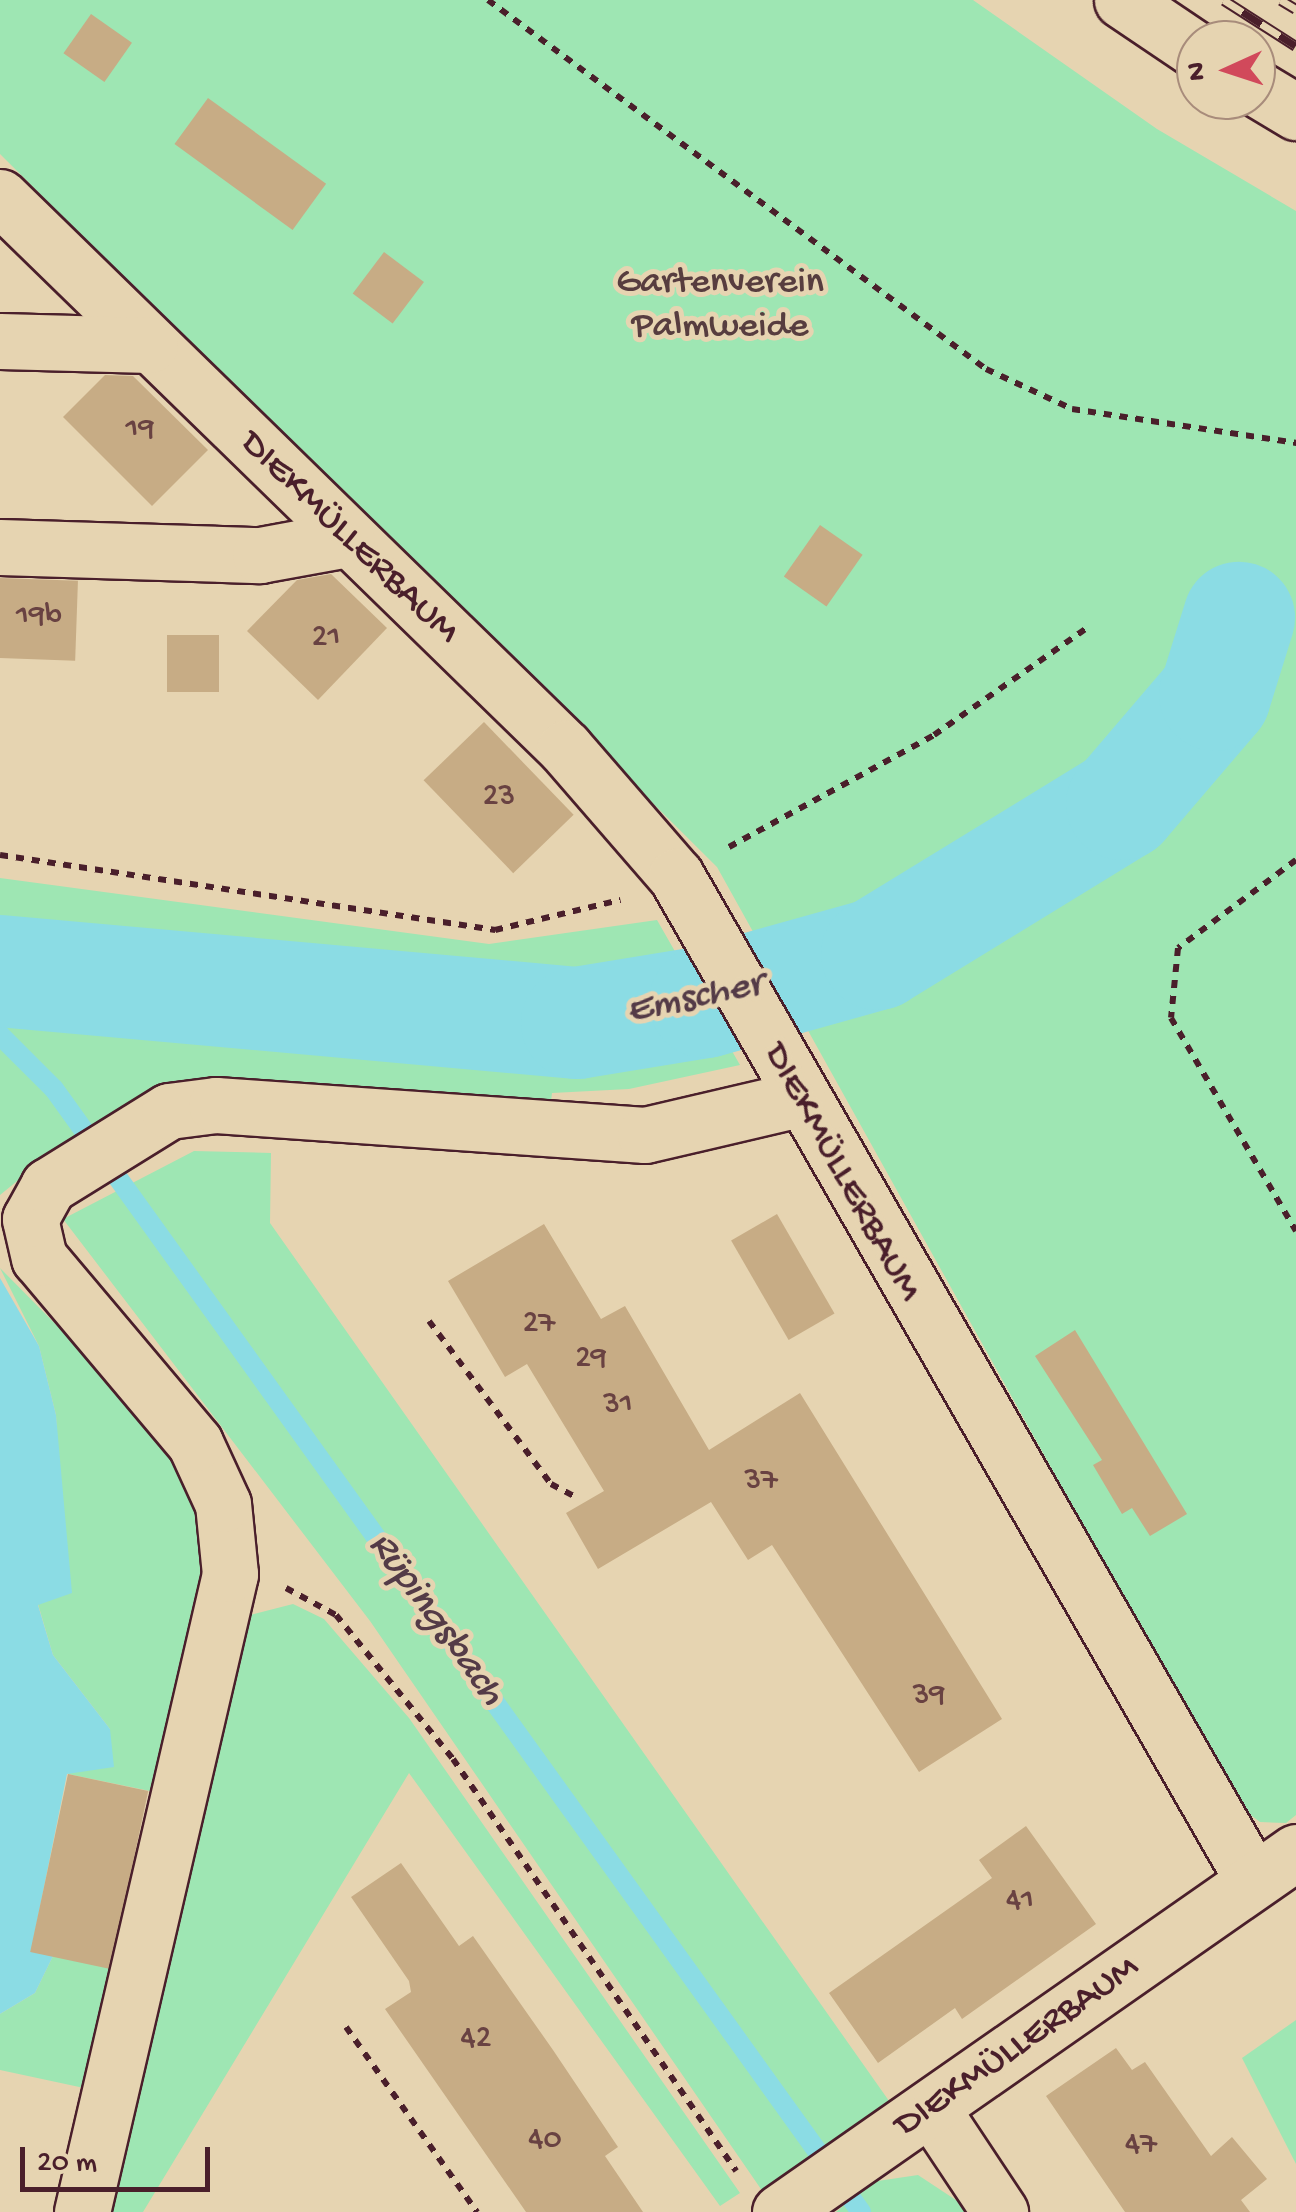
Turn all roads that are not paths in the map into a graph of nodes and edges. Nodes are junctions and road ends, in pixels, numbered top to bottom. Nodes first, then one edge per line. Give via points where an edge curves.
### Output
1 (1122, 0) edge
2 (1176, 36) edge
3 (0, 197) edge
4 (0, 342) edge
5 (150, 345) junction
6 (347, 540) junction
7 (0, 547) edge
8 (798, 1098) junction
9 (1274, 1866) edge
10 (931, 2108) junction
11 (770, 2202) edge
12 (82, 2212) edge
13 (1000, 2212) edge

1 - 2 street
3 - 5 street, DIEKMÜLLERBAUM
4 - 5 street
5 - 6 street, DIEKMÜLLERBAUM
6 - 7 street via 241,555
6 - 8 street, DIEKMÜLLERBAUM via 565,748 676,876
8 - 9 street, DIEKMÜLLERBAUM
8 - 12 street via 645,1135 216,1106 169,1110 48,1186 30,1219 40,1258 194,1443 223,1504 230,1574
9 - 10 street, DIEKMÜLLERBAUM
10 - 11 street, DIEKMÜLLERBAUM
10 - 13 street

